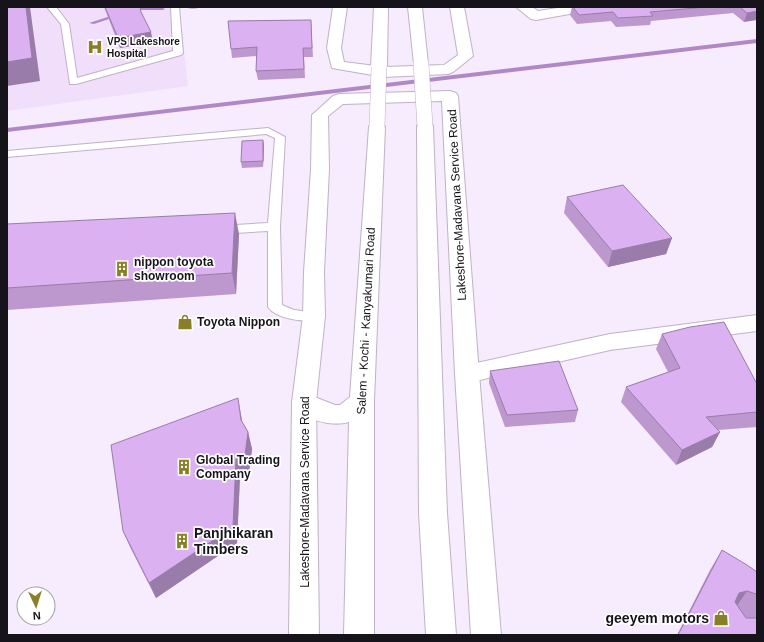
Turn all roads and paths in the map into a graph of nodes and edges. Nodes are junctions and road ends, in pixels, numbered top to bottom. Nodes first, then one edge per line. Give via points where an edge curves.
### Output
1 (51, 7) edge
2 (174, 7) edge
3 (340, 7) edge
4 (381, 7) edge
5 (415, 7) edge
6 (457, 7) edge
7 (523, 7) edge
8 (586, 7) edge
9 (7, 154) edge
10 (274, 227) junction
11 (203, 230) edge
12 (314, 316) junction
13 (757, 323) edge
14 (467, 374) junction
15 (304, 402) junction
16 (362, 402) junction
17 (304, 635) edge
18 (359, 635) edge
19 (441, 635) edge
20 (486, 635) edge

1 - 2 lane via 65,24 73,82 178,53
3 - 6 main road via 334,48 337,66 384,72 448,69 466,56
4 - 16 main road, Salem - Kochi - Kanyakumari Road, bridge
5 - 19 main road, bridge via 425,126 433,513
7 - 8 main road via 536,16
9 - 10 lane via 268,131 280,137
10 - 11 lane
10 - 12 lane via 275,307 292,315
12 - 14 main road, Lakeshore-Madavana Service Road via 320,115 339,99 450,96
12 - 15 main road, Lakeshore-Madavana Service Road
13 - 14 main road via 610,342
14 - 20 main road, Lakeshore-Madavana Service Road
15 - 16 main road via 319,411 331,414 346,413
15 - 17 main road, Lakeshore-Madavana Service Road
16 - 18 main road, Salem - Kochi - Kanyakumari Road

